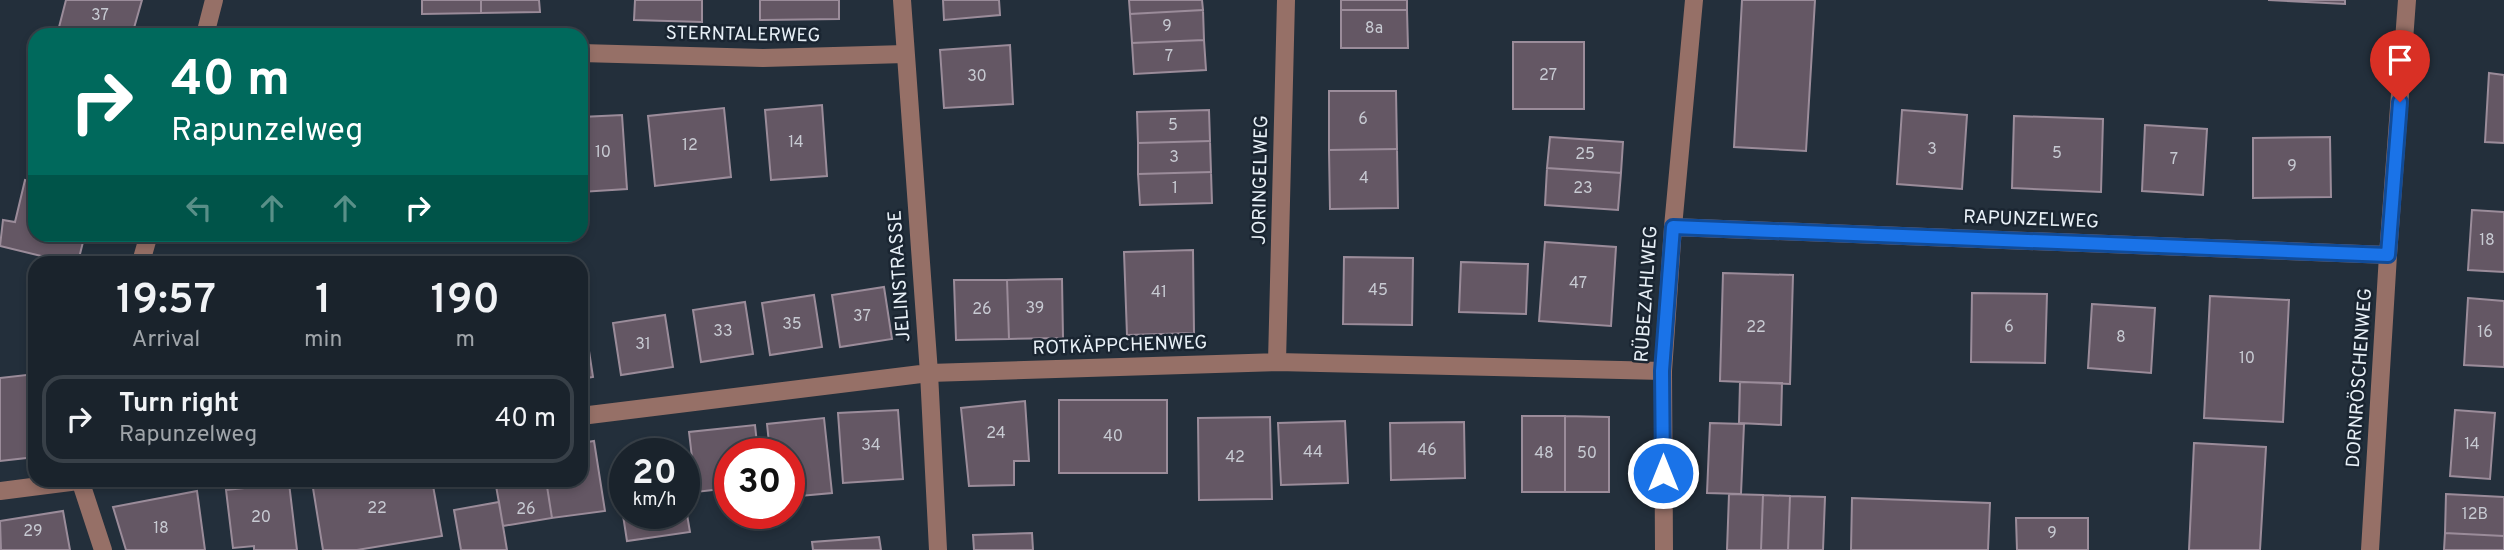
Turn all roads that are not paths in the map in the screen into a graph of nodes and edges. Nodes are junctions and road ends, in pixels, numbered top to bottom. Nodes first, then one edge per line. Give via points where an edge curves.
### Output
1 (214, 0) edge
2 (902, 0) edge
3 (1286, 0) edge
4 (1694, 0) edge
5 (2407, 0) edge
6 (207, 28) edge
7 (588, 53) edge
8 (905, 54) junction
9 (1673, 227) junction
10 (2388, 255) junction
11 (1277, 362) junction
12 (1662, 371) junction
13 (929, 373) junction
14 (588, 415) edge
15 (29, 487) edge
16 (82, 487) edge
17 (0, 491) edge
18 (103, 550) edge
19 (938, 550) edge
20 (1664, 550) edge
21 (2370, 550) edge

1 - 6 street
2 - 8 street, JELINSTRASSE
3 - 11 street, JORINGELWEG
4 - 9 street, RÜBEZAHLWEG
5 - 10 street, DORNRÖSCHENWEG
7 - 8 street, STERNTALERWEG via 763,58
8 - 13 street, JELINSTRASSE
9 - 10 street, RAPUNZELWEG
9 - 12 street, RÜBEZAHLWEG
10 - 21 street, DORNRÖSCHENWEG
11 - 12 street, ROTKÄPPCHENWEG
11 - 13 street, ROTKÄPPCHENWEG
12 - 20 street, RÜBEZAHLWEG
13 - 14 street, ROTKÄPPCHENWEG
13 - 19 street, JELINSTRASSE
15 - 17 street
16 - 18 street

